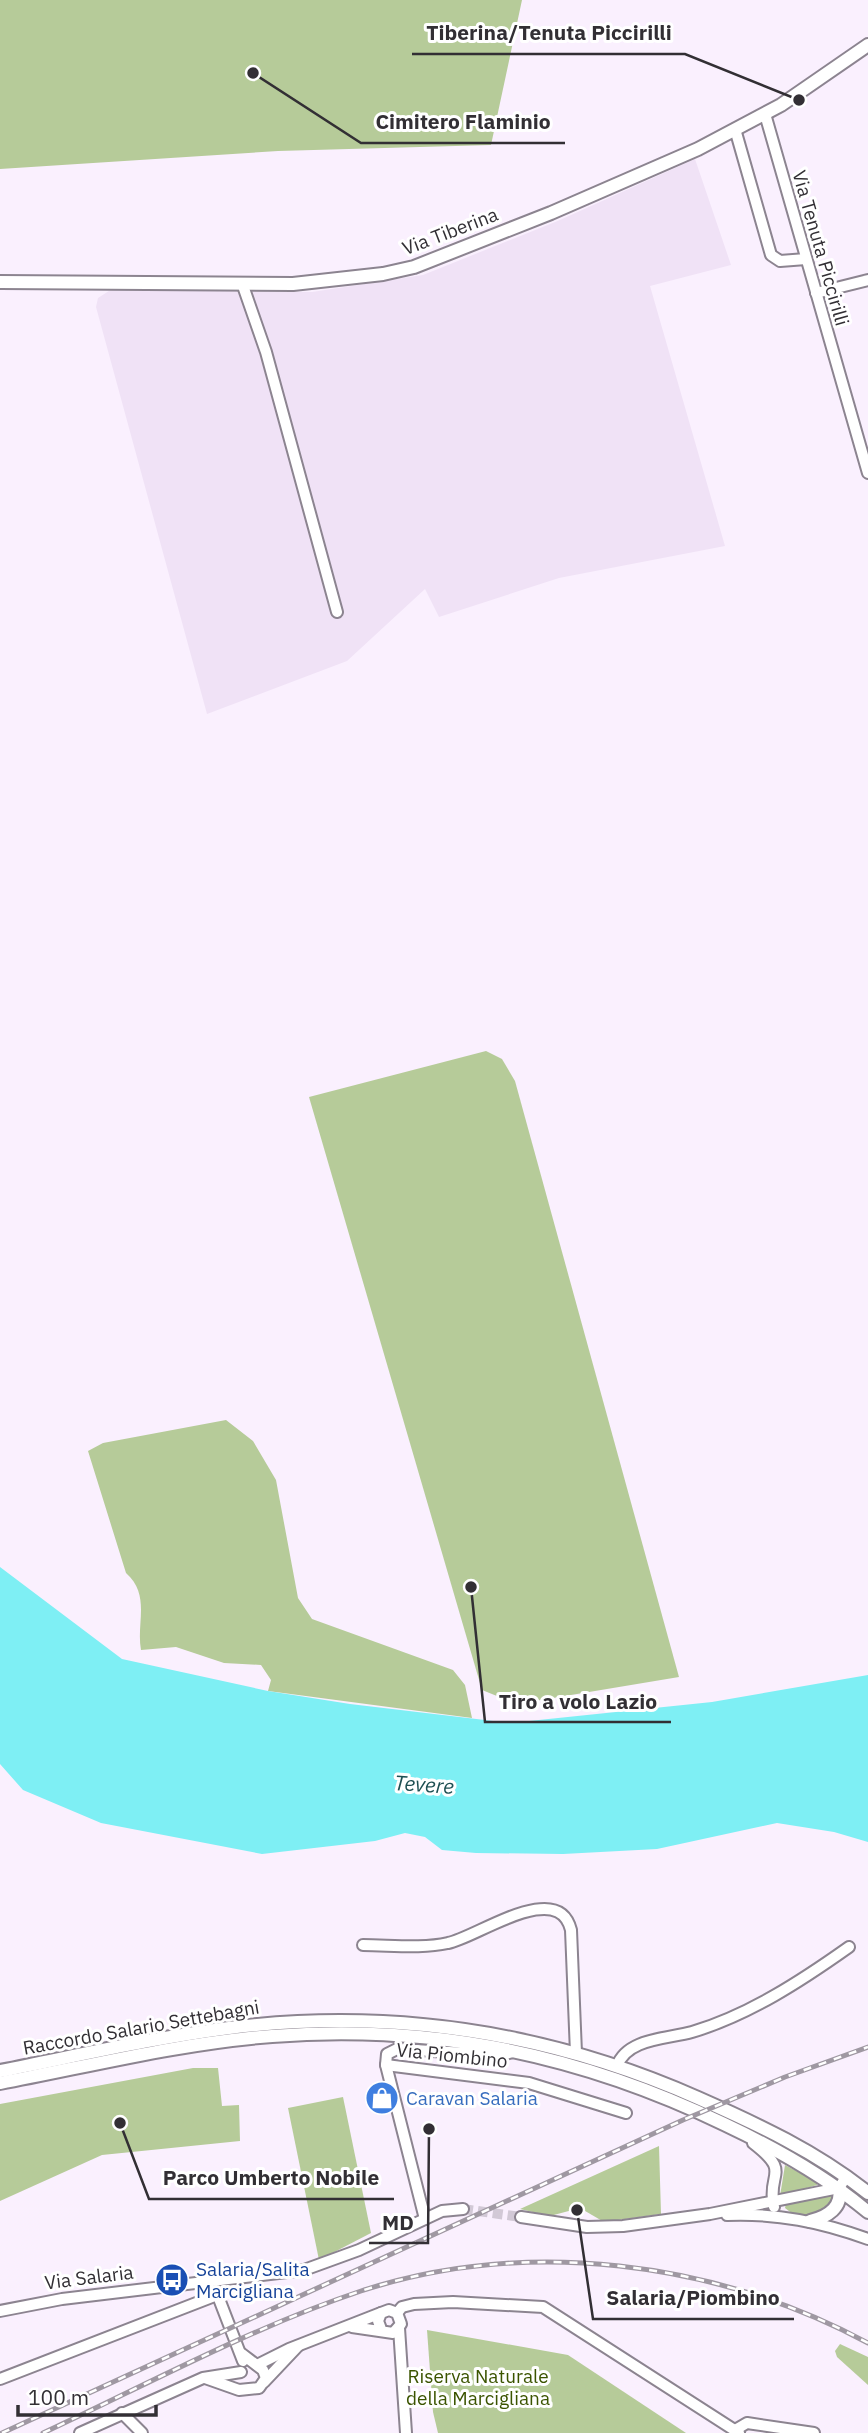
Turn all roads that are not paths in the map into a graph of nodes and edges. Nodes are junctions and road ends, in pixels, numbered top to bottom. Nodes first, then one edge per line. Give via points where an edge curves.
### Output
1 (868, 45) edge
2 (765, 114) junction
3 (735, 129) junction
4 (806, 259) junction
5 (868, 280) edge
6 (0, 282) edge
7 (242, 282) junction
8 (816, 293) junction
9 (868, 429) edge
10 (856, 432) junction
11 (868, 473) edge
12 (337, 612) dead end
13 (363, 1945) dead end
14 (849, 1947) dead end
15 (519, 2051) junction
16 (576, 2053) junction
17 (386, 2065) junction
18 (617, 2066) junction
19 (0, 2070) edge
20 (0, 2083) edge
21 (626, 2113) dead end
22 (734, 2129) junction
23 (846, 2176) junction
24 (839, 2188) junction
25 (868, 2193) edge
26 (773, 2202) junction
27 (463, 2209) tunnel mouth
28 (868, 2212) edge
29 (710, 2214) junction
30 (779, 2216) junction
31 (521, 2217) tunnel mouth
32 (425, 2219) junction
33 (810, 2221) junction
34 (868, 2239) edge
35 (212, 2282) junction
36 (217, 2295) junction
37 (0, 2311) edge
38 (381, 2313) junction
39 (397, 2313) junction
40 (346, 2328) junction
41 (399, 2328) junction
42 (383, 2331) junction
43 (298, 2346) junction
44 (400, 2358) junction
45 (248, 2368) junction
46 (203, 2378) junction
47 (0, 2379) edge
48 (264, 2382) junction
49 (247, 2388) junction
50 (122, 2413) junction
51 (737, 2432) edge
52 (80, 2433) edge
53 (142, 2433) edge
54 (406, 2433) edge
55 (814, 2433) edge

1 - 2 main road, Via Tiberina
2 - 3 main road, Via Tiberina
2 - 4 street, Via Tenuta Piccirilli
3 - 4 street via 771,255 780,261
3 - 7 main road, Via Tiberina via 551,213 414,267 324,282
4 - 8 street, Via Tenuta Piccirilli
5 - 8 street
6 - 7 main road, Via Tiberina
7 - 12 street via 266,352
8 - 10 street, Via Tenuta Piccirilli
9 - 10 street
10 - 11 street, Via Tenuta Piccirilli
13 - 16 street via 445,1944 513,1916 538,1909 558,1912 571,1930
14 - 18 street via 786,1989 725,2019 632,2047
15 - 17 street via 501,2055 394,2049 387,2054
15 - 20 main road, Raccordo Salario Settebagni via 422,2036 284,2035 199,2045
15 - 22 main road, Raccordo Salario Settebagni via 629,2082
16 - 18 main road, Raccordo Salario Settebagni
16 - 19 main road, Raccordo Salario Settebagni via 465,2029 331,2020 196,2033
17 - 21 street, Via Piombino via 529,2083
17 - 32 street, Via Piombino
18 - 23 main road, Raccordo Salario Settebagni via 739,2116
22 - 24 main road, Raccordo Salario Settebagni
22 - 26 street via 775,2163 778,2176
23 - 24 street
23 - 25 main road
24 - 26 street
24 - 28 main road
24 - 33 main road via 836,2207
26 - 29 street
26 - 30 street
27 - 32 street, Via Salaria via 445,2210
29 - 30 street
29 - 31 street via 604,2227
30 - 33 street
32 - 35 street, Via Salaria via 312,2268
33 - 34 street
35 - 36 street
35 - 37 street, Via Salaria
36 - 45 street
36 - 47 street
38 - 39 street via 389,2309
38 - 40 street
38 - 42 street via 377,2321
39 - 41 street
39 - 51 street via 414,2304 537,2305
40 - 42 street
40 - 43 street
41 - 42 street via 393,2333
41 - 44 street
42 - 44 street
43 - 45 street
43 - 48 street
44 - 54 street
45 - 46 street
45 - 48 street via 265,2374
45 - 49 street via 240,2379
46 - 49 street via 239,2390
46 - 50 street
48 - 49 street via 259,2388
50 - 52 street
50 - 53 street
51 - 55 street via 747,2423

